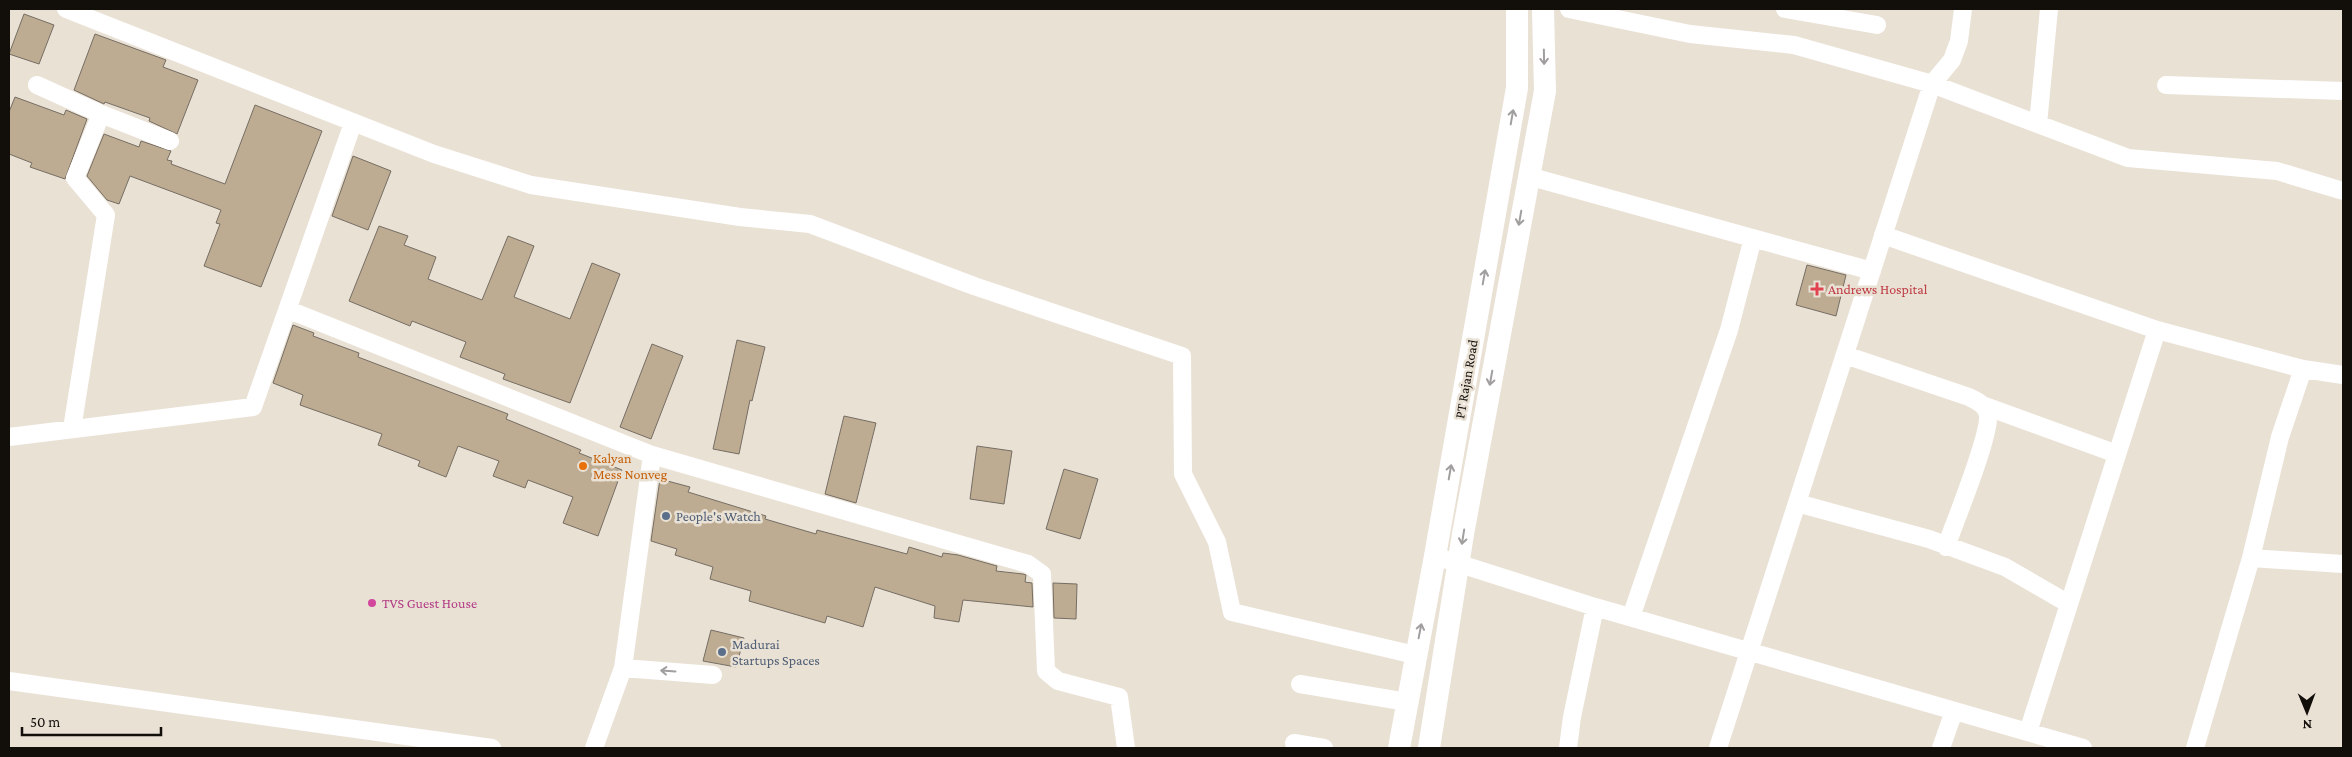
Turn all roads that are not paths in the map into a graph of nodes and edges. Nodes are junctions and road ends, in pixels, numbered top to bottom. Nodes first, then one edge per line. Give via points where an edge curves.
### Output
1 (66, 9) edge
2 (1517, 9) edge
3 (1543, 9) edge
4 (1569, 9) edge
5 (1785, 9) edge
6 (1962, 9) edge
7 (2049, 9) edge
8 (1642, 16) edge
9 (1877, 25) dead end
10 (1932, 84) junction
11 (37, 85) dead end
12 (2166, 85) dead end
13 (2343, 91) edge
14 (100, 114) junction
15 (353, 123) junction
16 (2038, 124) junction
17 (170, 141) dead end
18 (1528, 176) junction
19 (2343, 191) edge
20 (1883, 235) junction
21 (1753, 238) junction
22 (1872, 271) junction
23 (288, 310) junction
24 (1478, 311) junction
25 (1502, 320) junction
26 (2157, 330) junction
27 (1845, 355) junction
28 (2303, 369) junction
29 (2343, 374) edge
30 (1984, 406) junction
31 (72, 429) junction
32 (9, 437) edge
33 (2117, 454) junction
34 (652, 456) junction
35 (1797, 503) junction
36 (1946, 547) junction
37 (1435, 556) junction
38 (2251, 558) junction
39 (1459, 562) junction
40 (2343, 564) edge
41 (2069, 604) junction
42 (1595, 607) junction
43 (1631, 618) junction
44 (1749, 652) junction
45 (1416, 655) junction
46 (623, 668) junction
47 (713, 675) dead end
48 (9, 681) edge
49 (1300, 684) dead end
50 (1407, 702) junction
51 (1954, 711) junction
52 (2028, 732) junction
53 (1294, 743) dead end
54 (492, 748) edge
55 (594, 748) edge
56 (1126, 748) edge
57 (1324, 748) edge
58 (1399, 748) edge
59 (1428, 748) edge
60 (1568, 748) edge
61 (1718, 748) edge
62 (1941, 748) edge
63 (2083, 748) edge
64 (2195, 748) edge

1 - 15 street
24 -> 2 main road, PT Rajan Road via 1517,88
3 -> 18 main road, PT Rajan Road via 1545,91
4 - 8 street
5 - 9 street
6 - 10 street via 1959,41 1952,60
7 - 16 street
8 - 10 street via 1690,34 1794,44
10 - 16 street
10 - 20 street
11 - 14 street
12 - 13 street
14 - 17 street
14 - 31 street via 75,178 106,215
15 - 23 street
15 - 45 street via 434,154 531,185 740,217 810,224 974,286 1182,356 1183,474 1217,542 1232,612
16 - 19 street via 2128,158 2276,171
18 - 21 street
18 -> 25 main road, PT Rajan Road
20 - 22 street
20 - 26 street
21 - 22 street
21 - 43 street via 1729,330
22 - 27 street
23 - 31 street via 253,407
23 - 34 street
24 - 25 main road
37 -> 24 main road, PT Rajan Road
25 -> 39 main road, PT Rajan Road
26 - 28 street
26 - 33 street
27 - 30 street via 1970,397
27 - 35 street
28 - 29 street
28 - 38 street via 2280,436
30 - 33 street
30 - 36 street via 1988,415 1983,441
31 - 32 street
33 - 41 street
34 - 46 street
34 - 56 street via 1028,564 1042,574 1046,671 1058,680 1119,697
35 - 36 street via 1929,539
35 - 44 street
36 - 41 street via 2005,567
37 - 39 street
45 -> 37 main road, PT Rajan Road
38 - 40 street
38 - 64 street
39 - 42 street
39 - 59 main road, PT Rajan Road
41 - 52 street
42 - 43 street
42 - 60 street
43 - 44 street
44 - 51 street
44 - 61 street
45 - 50 main road, PT Rajan Road
47 -> 46 street
46 - 55 street
48 - 54 street
49 - 50 street
50 - 58 main road, PT Rajan Road
51 - 52 street
51 - 62 street
52 - 63 street
53 - 57 street

